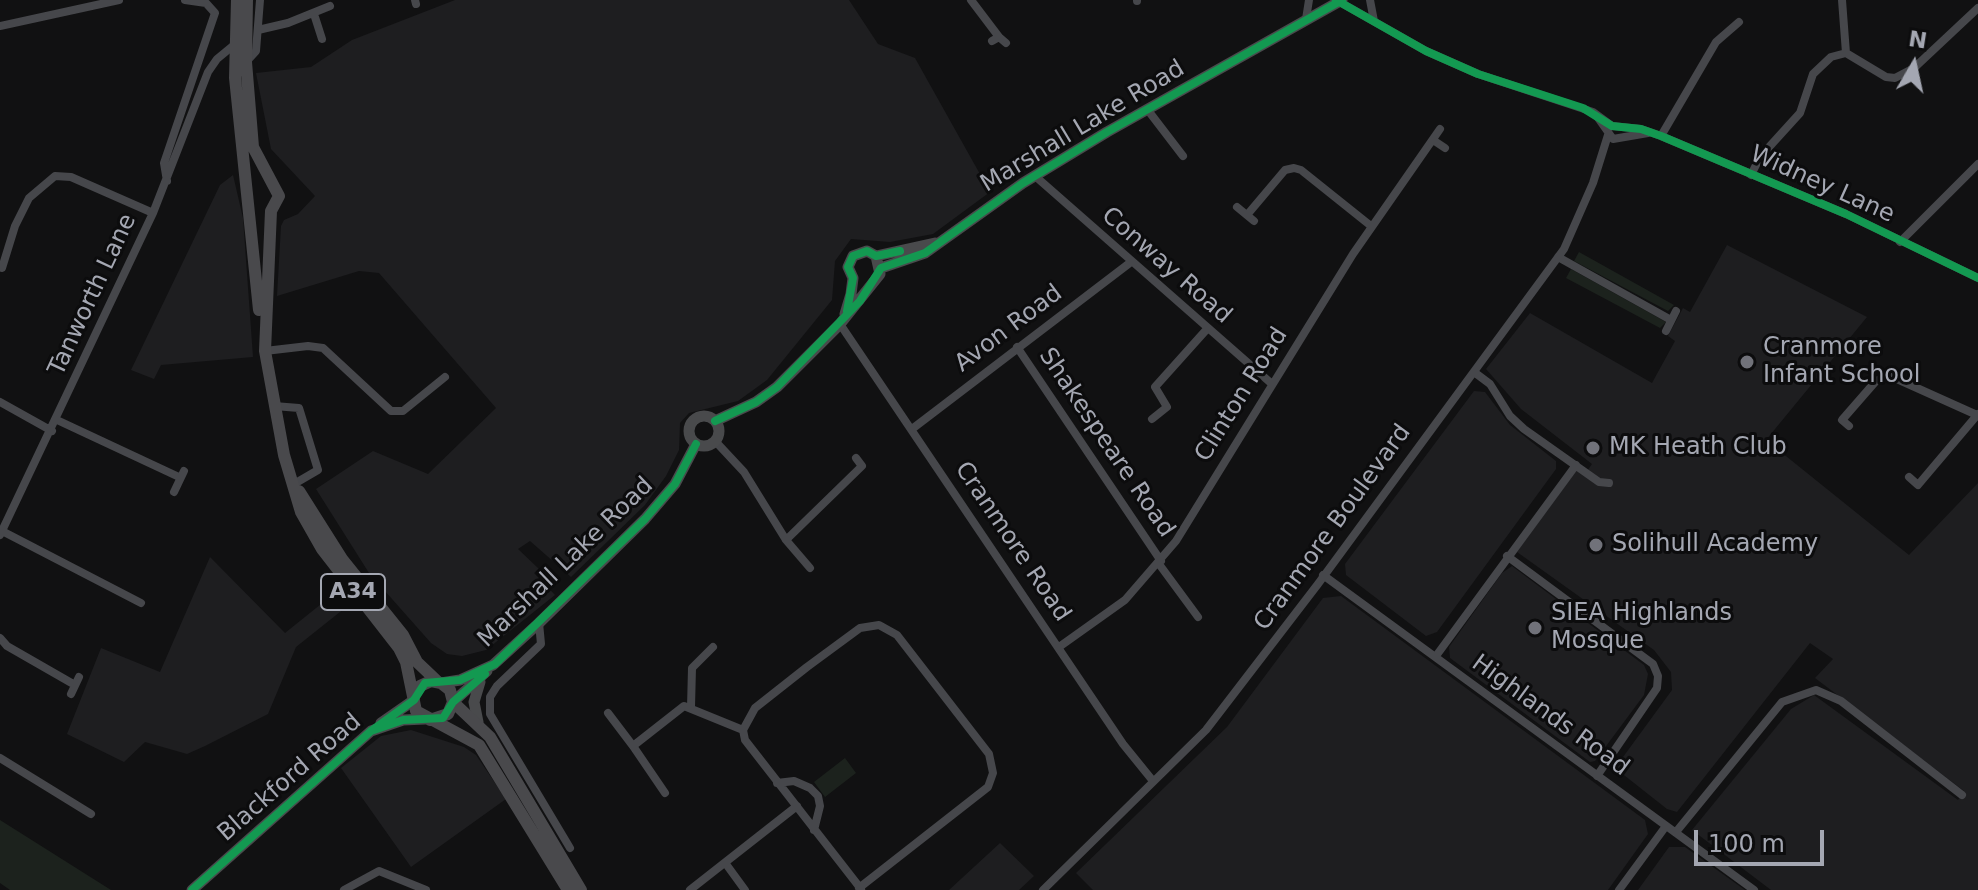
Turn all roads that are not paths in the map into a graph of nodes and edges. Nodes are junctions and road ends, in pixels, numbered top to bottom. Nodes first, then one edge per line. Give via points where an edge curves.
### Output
1 (119, 0) edge
2 (185, 0) edge
3 (237, 0) edge
4 (247, 0) edge
5 (260, 0) edge
6 (971, 0) edge
7 (1309, 0) edge
8 (1370, 0) edge
9 (1842, 0) edge
10 (1339, 1) edge
11 (330, 6) dead end
12 (1978, 8) edge
13 (314, 14) junction
14 (1306, 19) junction
15 (1374, 21) junction
16 (1739, 22) dead end
17 (0, 26) edge
18 (258, 30) junction
19 (322, 39) dead end
20 (999, 40) dead end
21 (234, 45) junction
22 (1846, 53) junction
23 (240, 65) junction
24 (212, 66) junction
25 (1147, 109) junction
26 (1440, 129) dead end
27 (1613, 133) junction
28 (1661, 136) junction
29 (1433, 140) junction
30 (1445, 148) dead end
31 (1183, 156) dead end
32 (1978, 164) edge
33 (1751, 175) junction
34 (1035, 176) junction
35 (269, 179) junction
36 (167, 182) junction
37 (247, 185) junction
38 (1237, 207) dead end
39 (251, 209) junction
40 (271, 211) junction
41 (153, 213) junction
42 (1371, 226) junction
43 (943, 240) junction
44 (1900, 242) junction
45 (876, 256) junction
46 (1558, 257) junction
47 (1131, 262) junction
48 (2, 268) edge
49 (881, 268) junction
50 (853, 278) junction
51 (1978, 278) edge
52 (870, 283) junction
53 (1676, 311) dead end
54 (1671, 320) junction
55 (842, 321) junction
56 (1207, 329) junction
57 (1666, 331) dead end
58 (263, 332) junction
59 (1017, 347) junction
60 (265, 351) junction
61 (1474, 372) junction
62 (445, 377) dead end
63 (1272, 384) junction
64 (0, 402) edge
65 (273, 406) junction
66 (1978, 415) edge
67 (1152, 419) dead end
68 (57, 420) junction
69 (715, 421) junction
70 (1849, 426) dead end
71 (912, 429) junction
72 (52, 431) junction
73 (716, 442) junction
74 (696, 444) junction
75 (856, 458) dead end
76 (1576, 465) junction
77 (1909, 477) dead end
78 (1609, 483) dead end
79 (294, 484) junction
80 (174, 492) dead end
81 (1, 533) edge
82 (786, 540) junction
83 (1507, 556) junction
84 (1160, 562) junction
85 (810, 568) dead end
86 (1323, 575) junction
87 (141, 603) dead end
88 (1198, 617) dead end
89 (539, 623) junction
90 (0, 638) edge
91 (713, 647) dead end
92 (1059, 647) junction
93 (1436, 656) junction
94 (493, 665) junction
95 (481, 678) junction
96 (439, 682) junction
97 (75, 686) dead end
98 (414, 698) junction
99 (453, 702) junction
100 (691, 707) junction
101 (608, 713) dead end
102 (427, 720) junction
103 (478, 722) junction
104 (743, 730) junction
105 (371, 731) junction
106 (633, 746) junction
107 (0, 758) edge
108 (1597, 776) junction
109 (1153, 781) junction
110 (777, 783) junction
111 (665, 793) dead end
112 (1962, 795) dead end
113 (797, 806) junction
114 (91, 814) dead end
115 (1666, 826) junction
116 (814, 830) junction
117 (1676, 832) junction
118 (570, 848) dead end
119 (726, 864) junction
120 (860, 889) edge
121 (192, 890) edge
122 (344, 890) edge
123 (426, 890) edge
124 (568, 890) edge
125 (581, 890) edge
126 (690, 890) edge
127 (745, 890) edge
128 (1043, 890) edge
129 (1619, 890) edge
130 (1754, 890) edge

1 - 17 street
2 - 36 street via 206,3 215,13 164,163
3 - 21 highway, A34
4 - 23 highway, A34
5 - 18 street
6 - 20 street
7 - 14 street
8 - 15 street
9 - 22 street
10 - 14 main road, Marshall Lake Road
10 - 15 street, Widney Lane
11 - 13 street
12 - 22 street via 1914,68 1895,78
13 - 18 street
13 - 19 street
14 - 25 main road, Marshall Lake Road
15 - 27 street, Widney Lane via 1478,74 1593,112
16 - 28 street via 1716,42
18 - 23 street via 256,51
21 - 23 highway, A34
21 - 24 street, Tanworth Lane
22 - 33 street via 1831,57 1813,74 1800,113 1760,157
23 - 24 street
23 - 35 highway, A34 via 253,147
23 - 37 highway, A34
24 - 36 street, Tanworth Lane
25 - 31 street
25 - 34 main road, Marshall Lake Road
26 - 29 street, Clinton Road
27 - 28 street, Widney Lane
27 - 46 street, Cranmore Boulevard
28 - 33 street, Widney Lane
29 - 30 street
29 - 42 street, Clinton Road
32 - 44 street
33 - 44 street, Widney Lane
34 - 43 main road, Marshall Lake Road
34 - 47 street, Conway Road
35 - 37 highway
35 - 40 highway, A34 via 279,196
36 - 41 street, Tanworth Lane
37 - 39 highway, A34
38 - 42 street via 1251,218 1285,170 1294,168
39 - 40 highway
39 - 58 highway, A34
40 - 58 highway, A34
41 - 48 street via 71,177 55,176 29,198
41 - 68 street, Tanworth Lane
42 - 63 street, Clinton Road
43 - 45 main road, Marshall Lake Road
43 - 49 main road, Marshall Lake Road via 925,253
44 - 51 street, Widney Lane
45 - 49 main road
45 - 50 main road, Marshall Lake Road via 867,251 853,256 848,267
46 - 54 street
46 - 61 street, Cranmore Boulevard
47 - 56 street, Conway Road
47 - 59 street, Avon Road
49 - 52 main road
50 - 52 main road
50 - 55 main road, Marshall Lake Road
52 - 55 main road
53 - 54 street
54 - 57 street
55 - 69 main road via 777,387
55 - 71 street, Cranmore Road
56 - 63 street, Conway Road
56 - 67 street via 1155,387 1167,407
58 - 60 highway, A34
59 - 71 street, Avon Road
59 - 84 street, Shakespeare Road
60 - 62 street via 323,348 391,411 403,411
60 - 65 highway, A34
61 - 76 street via 1490,384 1524,429
61 - 86 street, Cranmore Boulevard
63 - 84 street, Clinton Road
64 - 72 street
65 - 79 highway, A34
65 - 79 street via 299,408 318,470
66 - 70 street via 1888,375 1876,381 1842,420
66 - 77 street via 1918,485
68 - 72 street, Tanworth Lane
68 - 80 street via 181,474
69 - 73 main road via 720,431
69 - 74 main road via 705,416 692,422 689,435
71 - 92 street, Cranmore Road
72 - 81 street, Tanworth Lane
73 - 74 main road
73 - 82 street via 744,472
74 - 89 main road, Marshall Lake Road via 675,484 645,519
75 - 82 street via 862,466
76 - 78 street
76 - 83 street
79 - 96 highway, A34 via 417,662
79 - 98 highway, A34 via 301,512 322,549 399,648
81 - 87 street
82 - 85 street
83 - 93 street
83 - 108 street via 1653,664 1658,676 1657,688
84 - 88 street, Shakespeare Road
84 - 92 street, Clinton Road via 1125,600
86 - 93 street, Highlands Road
86 - 109 street, Cranmore Boulevard via 1222,711
89 - 94 main road, Marshall Lake Road
89 - 118 street via 541,644 497,686 490,697 490,714
90 - 97 street
91 - 100 street via 692,668
92 - 109 street, Cranmore Road
93 - 108 street, Highlands Road
94 - 95 main road
94 - 96 main road, Marshall Lake Road via 460,680
95 - 99 main road
95 - 103 main road via 474,702
96 - 98 highway via 425,683
96 - 99 highway, A34 via 450,690
98 - 102 highway, A34 via 416,711
98 - 105 main road
99 - 102 highway via 448,714
99 - 103 highway, A34
100 - 104 street
100 - 106 street via 676,710
101 - 106 street
102 - 105 main road, Blackford Road via 403,720
102 - 124 highway via 479,745
103 - 125 highway, A34
104 - 110 street
104 - 120 street via 755,708 807,667 860,628 879,625 897,635 989,754 993,773 988,787
105 - 121 main road, Blackford Road
106 - 111 street
107 - 114 street
108 - 115 street, Highlands Road
109 - 128 street, Cranmore Boulevard
110 - 113 street
110 - 116 street via 794,781 818,796
112 - 117 street via 1841,701 1816,690 1782,702
113 - 116 street
113 - 119 street
115 - 117 street, Highlands Road
115 - 129 street
116 - 120 street
117 - 130 street, Highlands Road
119 - 126 street
119 - 127 street
122 - 123 street via 379,871

